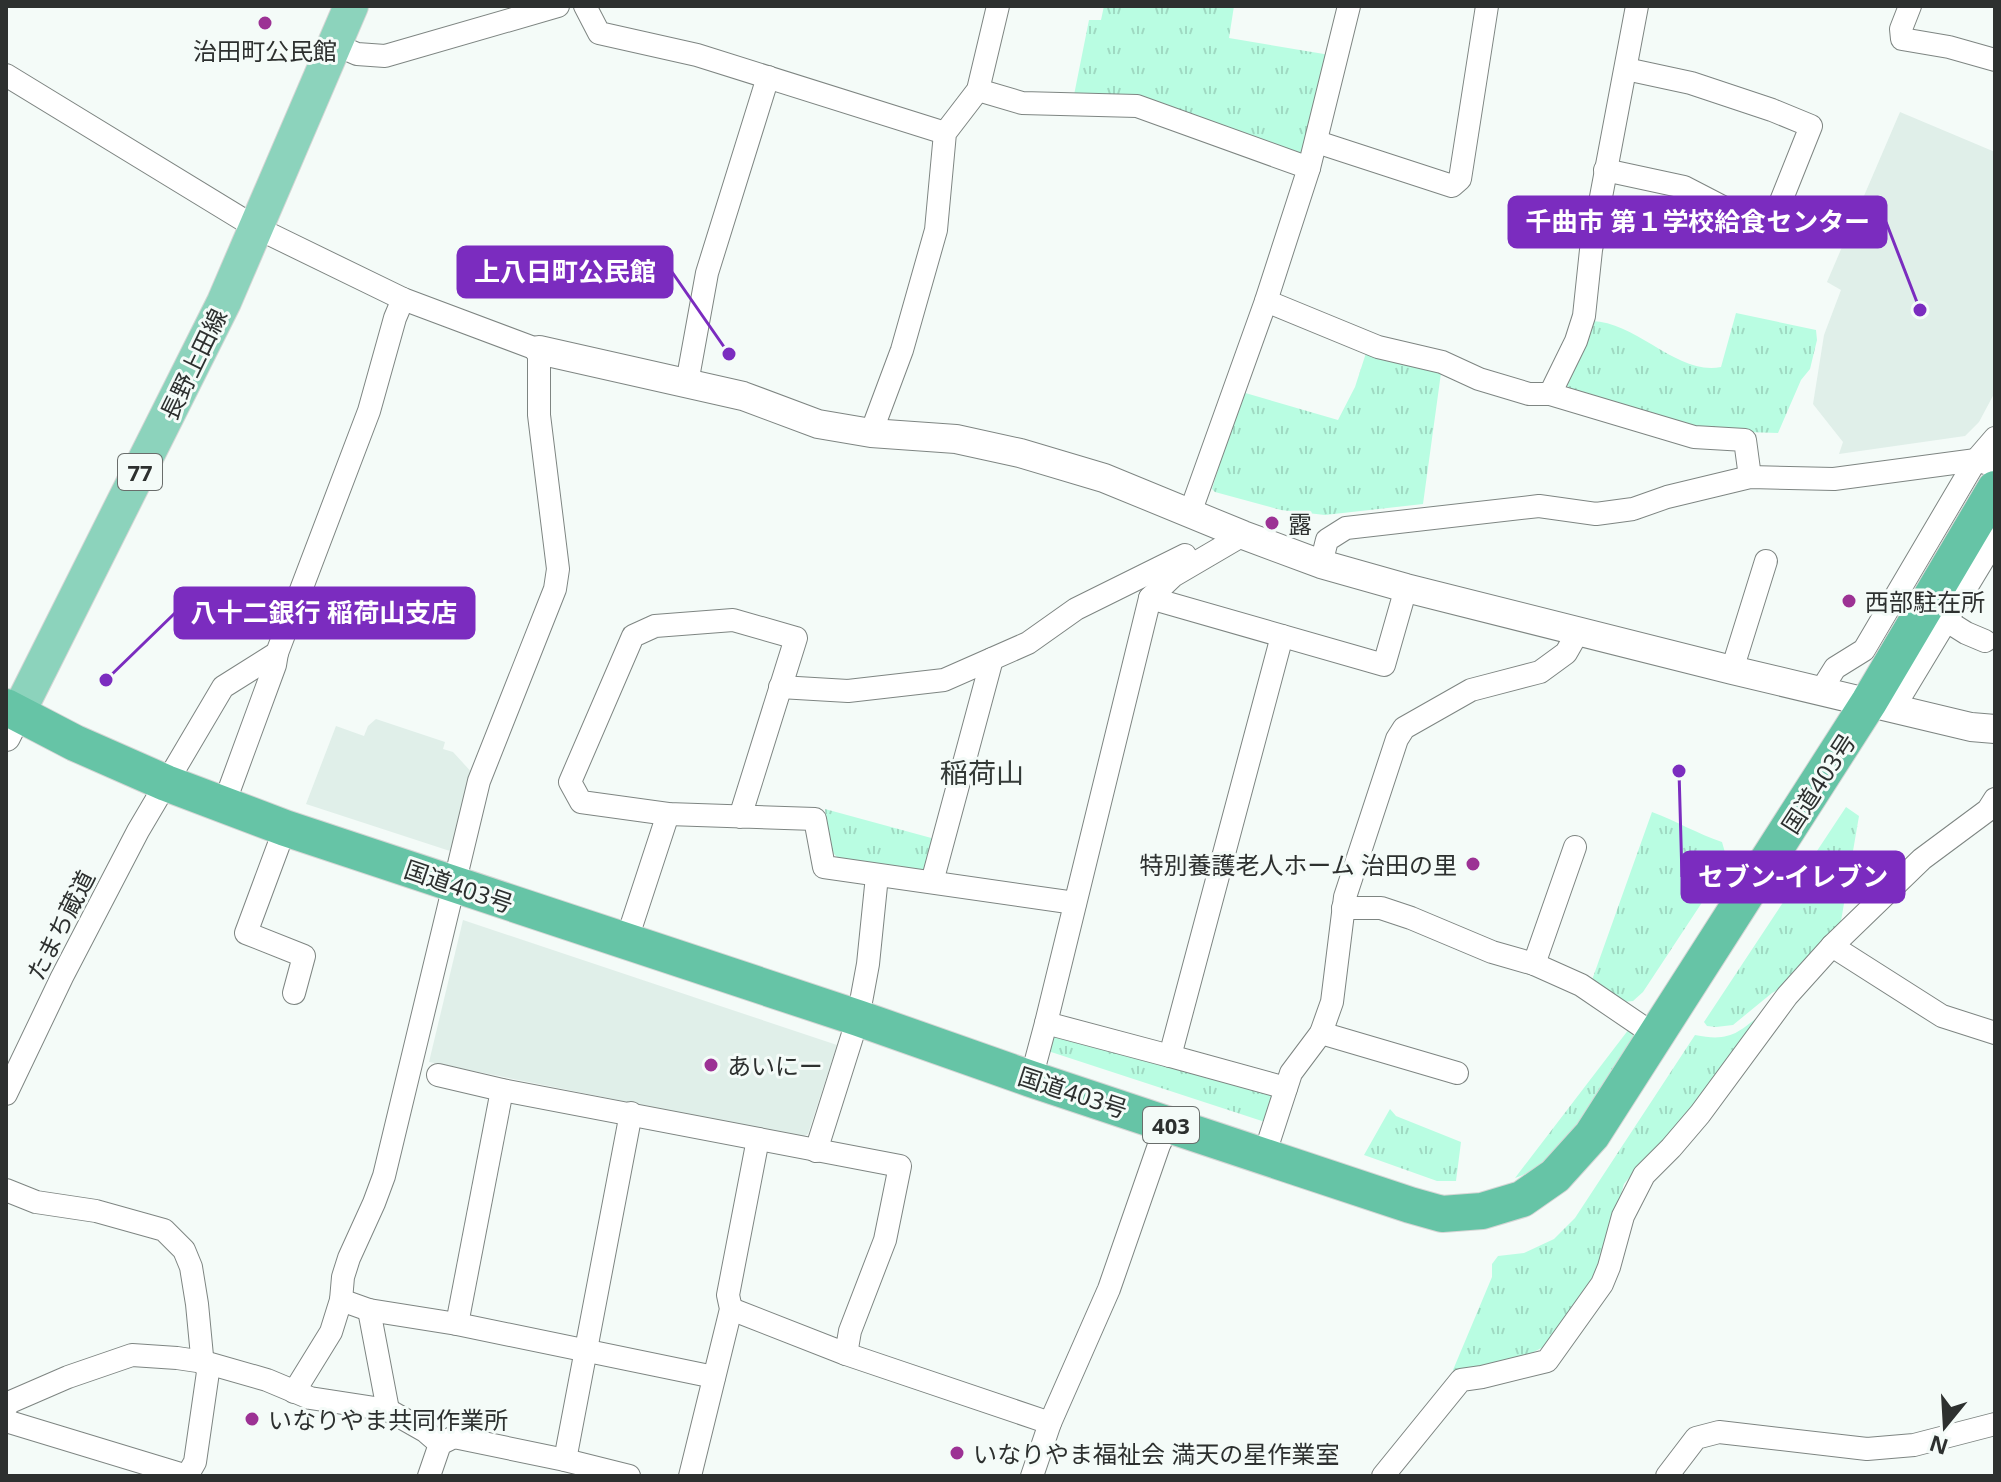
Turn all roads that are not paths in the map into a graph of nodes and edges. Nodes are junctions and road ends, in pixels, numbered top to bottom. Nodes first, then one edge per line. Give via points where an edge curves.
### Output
1 (351, 6) edge
2 (558, 6) edge
3 (585, 6) edge
4 (998, 6) edge
5 (1349, 6) edge
6 (1487, 6) edge
7 (1637, 6) edge
8 (1910, 6) edge
9 (334, 44) junction
10 (1995, 60) edge
11 (1626, 69) junction
12 (6, 75) edge
13 (768, 77) junction
14 (978, 90) junction
15 (945, 133) junction
16 (1317, 142) junction
17 (1309, 168) junction
18 (1605, 170) junction
19 (255, 227) junction
20 (403, 299) junction
21 (1266, 301) junction
22 (539, 350) junction
23 (687, 383) junction
24 (1550, 394) junction
25 (871, 433) junction
26 (1995, 438) edge
27 (1989, 472) edge
28 (1750, 477) junction
29 (1190, 513) junction
30 (1235, 532) junction
31 (1995, 540) edge
32 (1766, 561) dead end
33 (1321, 564) junction
34 (1406, 588) junction
35 (1150, 598) junction
36 (1947, 621) junction
37 (1578, 632) junction
38 (1282, 636) junction
39 (1985, 641) dead end
40 (277, 653) junction
41 (992, 659) junction
42 (1732, 670) junction
43 (780, 687) junction
44 (1820, 692) junction
45 (1886, 698) junction
46 (10, 719) edge
47 (1995, 729) edge
48 (166, 783) junction
49 (1995, 799) edge
50 (224, 804) junction
51 (668, 814) junction
52 (740, 817) junction
53 (285, 828) junction
54 (1575, 847) dead end
55 (877, 876) junction
56 (932, 882) junction
57 (453, 884) junction
58 (1075, 903) junction
59 (1343, 908) junction
60 (626, 942) junction
61 (1832, 946) junction
62 (1534, 964) junction
63 (294, 993) dead end
64 (858, 1018) junction
65 (1046, 1023) junction
66 (1321, 1033) junction
67 (1995, 1033) edge
68 (1656, 1036) junction
69 (1170, 1056) junction
70 (1457, 1073) dead end
71 (438, 1075) dead end
72 (1031, 1079) junction
73 (1286, 1088) junction
74 (502, 1090) junction
75 (6, 1094) edge
76 (631, 1113) junction
77 (1169, 1124) junction
78 (758, 1139) junction
79 (816, 1151) junction
80 (1264, 1156) junction
81 (6, 1190) edge
82 (341, 1300) junction
83 (731, 1309) junction
84 (369, 1310) junction
85 (457, 1324) junction
86 (585, 1351) junction
87 (846, 1354) junction
88 (204, 1362) junction
89 (714, 1377) junction
90 (294, 1392) junction
91 (6, 1408) edge
92 (388, 1410) junction
93 (6, 1421) edge
94 (1050, 1423) junction
95 (1995, 1424) edge
96 (440, 1444) junction
97 (565, 1460) junction
98 (187, 1476) edge
99 (429, 1476) edge
100 (629, 1476) edge
101 (690, 1476) edge
102 (1032, 1476) edge
103 (1383, 1476) edge
104 (1667, 1476) edge

1 - 9 main road, 長野上田線 / 77
2 - 9 street via 385,56 357,54
3 - 13 street via 599,33
4 - 14 street
5 - 16 street
6 - 16 street via 1460,179 1452,186
7 - 11 street
8 - 10 street via 1902,39
9 - 19 main road, 長野上田線 / 77
11 - 18 street
11 - 18 street via 1691,83 1811,126 1769,231 1684,187
12 - 19 street
13 - 15 street
13 - 23 street via 707,273
14 - 15 street
14 - 17 street via 1022,103 1137,106
15 - 25 street via 936,230 902,350
16 - 17 street
17 - 21 street
18 - 24 street via 1584,316
19 - 20 street
19 - 46 main road, 長野上田線 / 77 via 217,316
20 - 22 street
20 - 40 street via 369,411
21 - 24 street via 1378,347 1442,362 1529,394
21 - 29 street
22 - 23 street
22 - 57 street via 539,415 558,569 555,589 479,781
23 - 25 street via 743,396 818,424
24 - 28 street via 1694,437 1745,440
25 - 29 street via 956,439 1020,453 1104,478
26 - 27 street
27 - 28 street
27 - 44 street via 1864,650 1835,668
27 - 45 highway, 国道403号 / 403
28 - 33 street via 1596,514 1539,506 1346,528 1327,540
29 - 30 street
30 - 33 street
30 - 35 street
30 - 41 street via 1076,609 1028,643
31 - 36 street
32 - 42 street
33 - 34 street
34 - 37 street
34 - 38 street via 1384,665
35 - 38 street
35 - 58 street
36 - 39 street
36 - 45 street
37 - 42 street
37 - 59 street via 1566,653 1540,672 1471,690 1404,728
38 - 69 street
40 - 48 street, たまち蔵道 via 223,687
40 - 50 street
41 - 43 street via 944,680 848,691
41 - 56 street
42 - 44 street
43 - 51 street via 796,638 733,620 655,626 633,636 570,782 581,802
43 - 52 street
44 - 45 street
45 - 47 street via 1971,727
45 - 68 highway, 国道403号 / 403
46 - 48 highway, 国道403号 / 403
48 - 50 highway, 国道403号 / 403
48 - 75 street, たまち蔵道
49 - 61 street via 1988,810 1922,859
50 - 53 highway, 国道403号 / 403
51 - 52 street
51 - 60 street
52 - 55 street via 815,819 824,867
53 - 57 highway, 国道403号 / 403
53 - 63 street via 246,933 304,956
54 - 62 street
55 - 56 street
55 - 64 street
56 - 58 street
57 - 60 highway, 国道403号 / 403
57 - 82 street via 384,1176 349,1258
58 - 65 street
59 - 62 street via 1381,908
59 - 66 street via 1332,1002
60 - 64 highway, 国道403号 / 403
61 - 67 street via 1942,1016
61 - 103 street via 1787,996 1700,1114 1644,1175 1623,1216 1602,1284 1547,1361 1461,1380
62 - 68 street via 1581,985
64 - 72 highway, 国道403号 / 403
64 - 79 street
65 - 69 street
65 - 72 street
66 - 70 street
66 - 73 street
68 - 80 highway, 国道403号 / 403 via 1592,1135 1555,1176 1522,1199 1482,1211 1442,1214
69 - 73 street
71 - 74 street
72 - 77 highway, 国道403号 / 403
73 - 80 street
74 - 76 street
74 - 85 street
76 - 78 street
76 - 86 street
77 - 80 highway, 国道403号 / 403
77 - 94 street via 1109,1289
78 - 79 street
78 - 83 street via 728,1295
79 - 87 street via 900,1166 885,1240
81 - 88 street via 36,1202 96,1211 164,1230 184,1250 191,1267
82 - 84 street
82 - 90 street via 331,1332
83 - 87 street
83 - 89 street
84 - 85 street
84 - 92 street
85 - 86 street
86 - 89 street
86 - 97 street
87 - 94 street
88 - 90 street
88 - 91 street via 132,1355 20,1397
88 - 98 street via 208,1372 195,1462
89 - 101 street
90 - 92 street
92 - 96 street
93 - 98 street
94 - 102 street
95 - 104 street via 1914,1445 1867,1449 1719,1432 1696,1438
96 - 97 street via 454,1437
96 - 99 street
97 - 100 street

